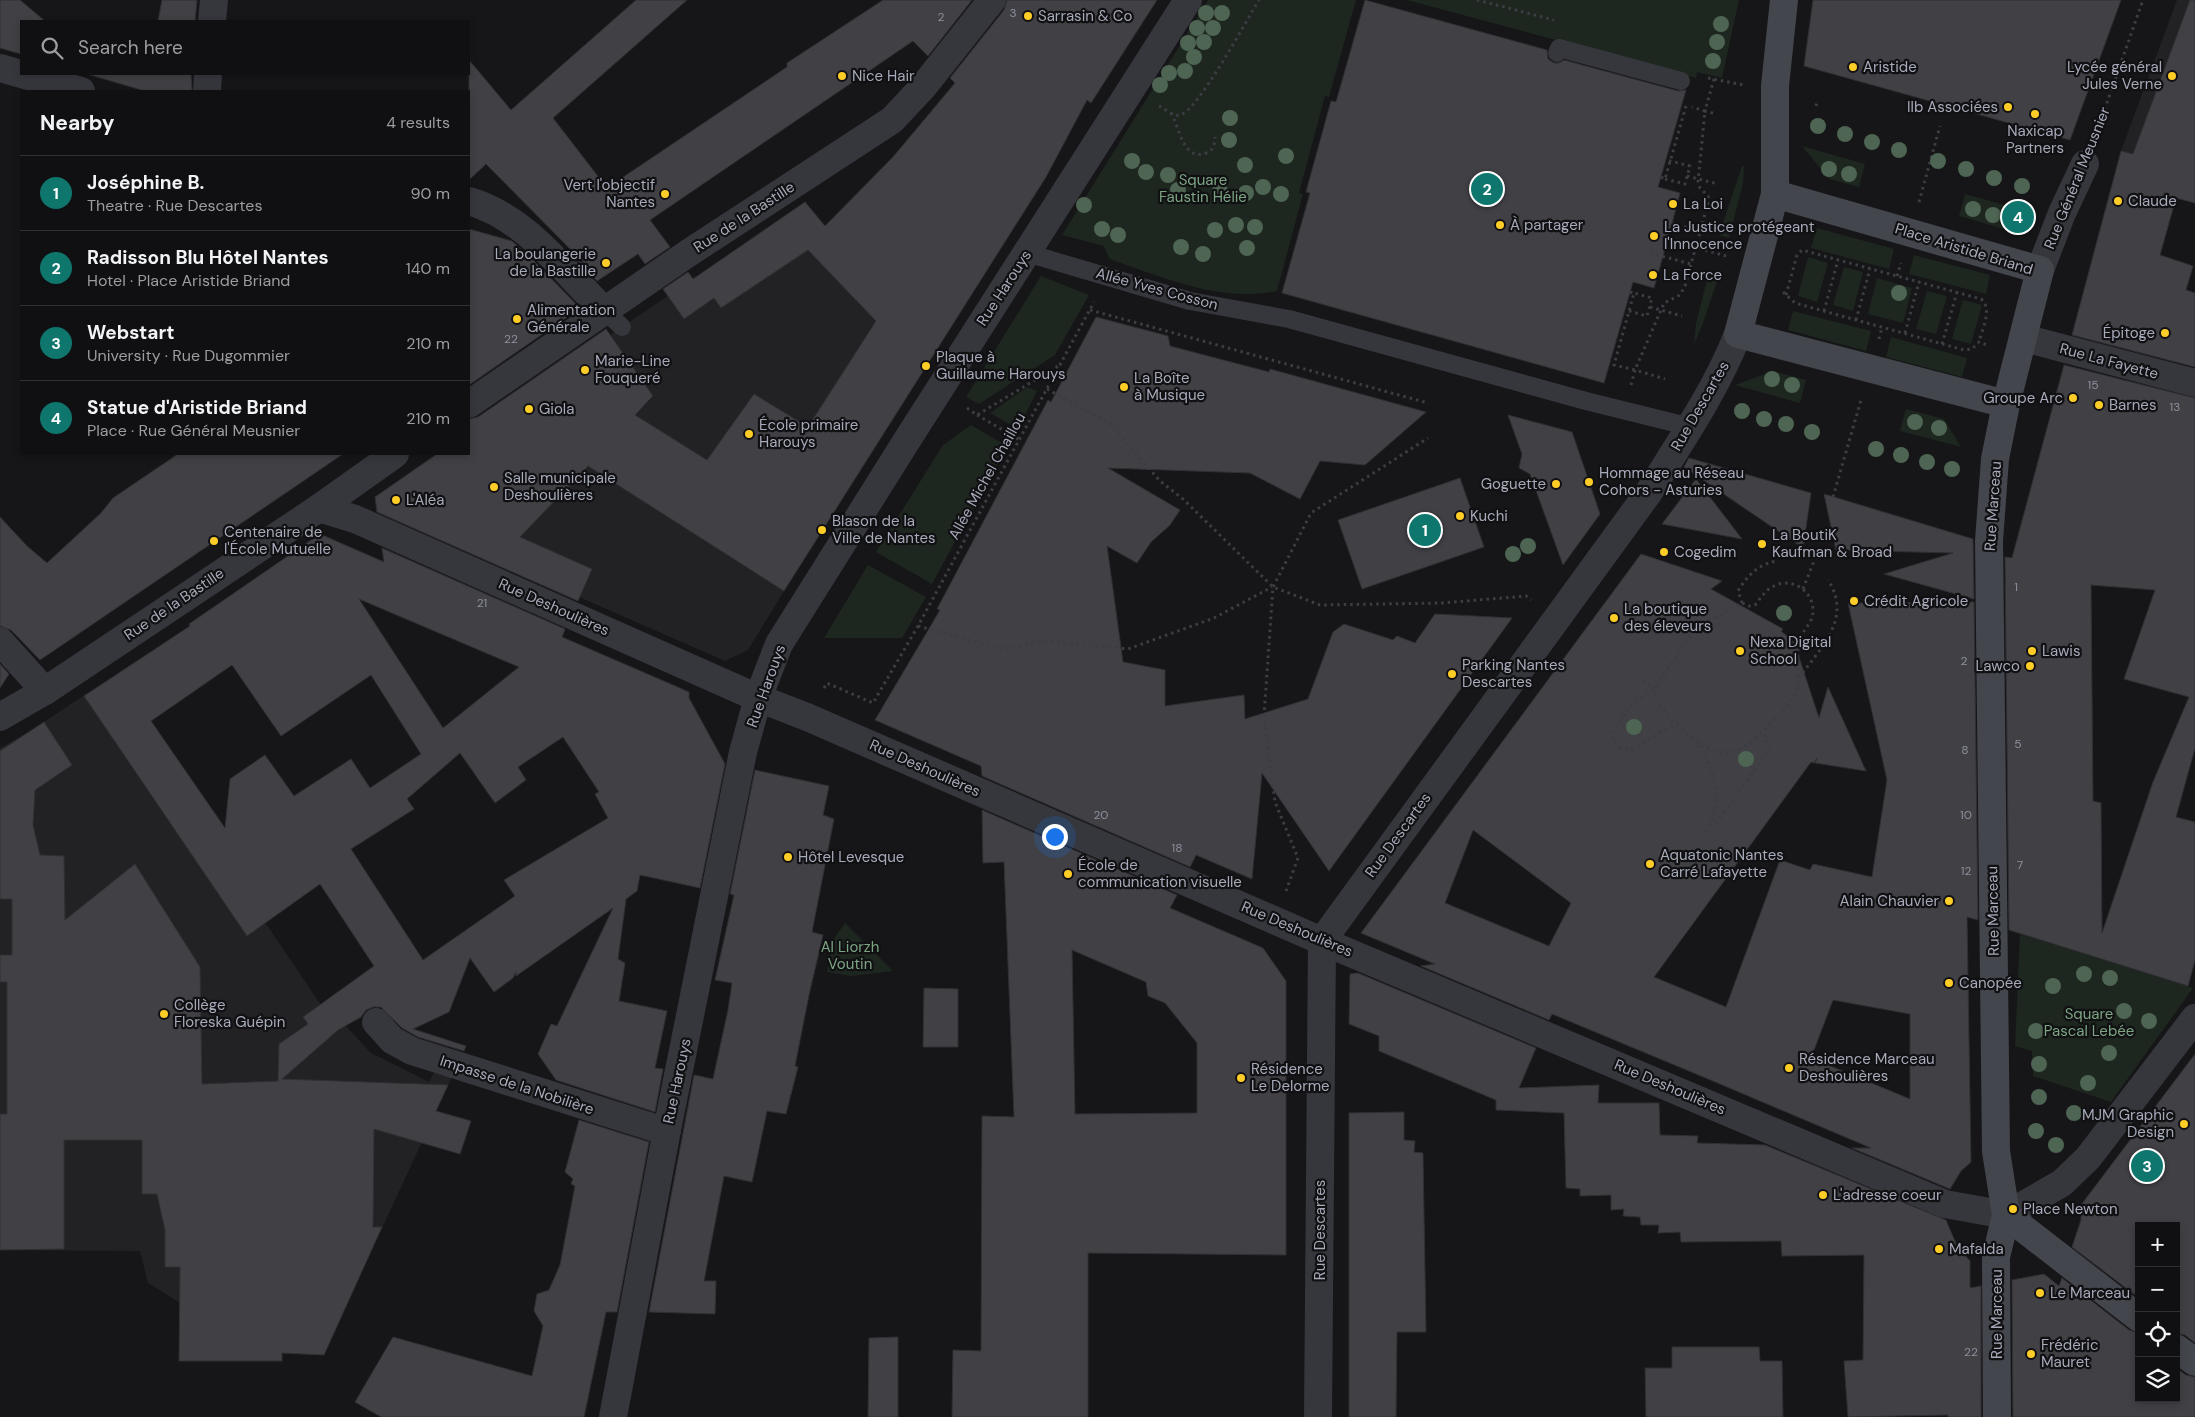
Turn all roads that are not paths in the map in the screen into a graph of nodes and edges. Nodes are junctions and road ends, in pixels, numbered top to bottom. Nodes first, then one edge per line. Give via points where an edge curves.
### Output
1 (214, 0) edge
2 (992, 0) edge
3 (1188, 0) edge
4 (1784, 0) edge
5 (212, 20) edge
6 (1558, 53) dead end
7 (0, 68) edge
8 (20, 74) edge
9 (25, 75) edge
10 (208, 75) edge
11 (1680, 81) dead end
12 (77, 90) edge
13 (207, 90) edge
14 (2085, 164) road end
15 (1775, 194) junction
16 (470, 200) edge
17 (1027, 253) junction
18 (2040, 270) junction
19 (613, 319) junction
20 (1738, 334) junction
21 (2022, 345) junction
22 (2195, 383) edge
23 (470, 403) edge
24 (2006, 404) junction
25 (1691, 427) junction
26 (394, 455) edge
27 (319, 508) junction
28 (0, 641) edge
29 (45, 690) junction
30 (758, 698) junction
31 (0, 717) edge
32 (1322, 941) junction
33 (2195, 1018) edge
34 (376, 1022) dead end
35 (667, 1130) junction
36 (2006, 1215) junction
37 (2135, 1315) edge
38 (2180, 1351) edge
39 (2195, 1362) edge
40 (613, 1417) edge
41 (1318, 1417) edge
42 (1997, 1417) edge

1 - 5 street
2 - 19 street, Rue de la Bastille via 923,88 892,120 687,254
3 - 17 street, Rue Harouys
4 - 15 main road via 1775,86
6 - 11 lane via 1559,48
7 - 8 street
9 - 12 street
10 - 13 street
14 - 18 street, Rue Général Meusnier
15 - 18 main road, Place Aristide Briand
15 - 20 main road
16 - 19 street via 527,231
17 - 25 lane, Allée Yves Cosson via 1190,300 1289,319
17 - 30 street, Rue Harouys via 779,644
18 - 21 main road, Place Aristide Briand
19 - 23 street, Rue de la Bastille
20 - 24 main road
20 - 25 street, Rue Descartes
21 - 22 street, Rue La Fayette
21 - 24 main road, Place Aristide Briand
24 - 36 main road, Rue Marceau via 1995,458 1989,541 1996,1151
25 - 32 street, Rue Descartes via 1649,492
26 - 27 street, Rue de la Bastille
27 - 29 street, Rue de la Bastille
27 - 30 street, Rue Deshoulières via 364,523
28 - 29 street
29 - 31 street, Rue de la Bastille
30 - 32 street, Rue Deshoulières
30 - 35 street, Rue Harouys via 743,752
32 - 36 street, Rue Deshoulières via 1945,1204
32 - 41 street, Rue Descartes
33 - 36 street via 2088,1158 2062,1183
34 - 35 street, Impasse de la Nobilière via 392,1040 412,1051
35 - 40 street, Rue Harouys
36 - 37 main road
36 - 42 main road, Rue Marceau via 1996,1257
38 - 39 main road

